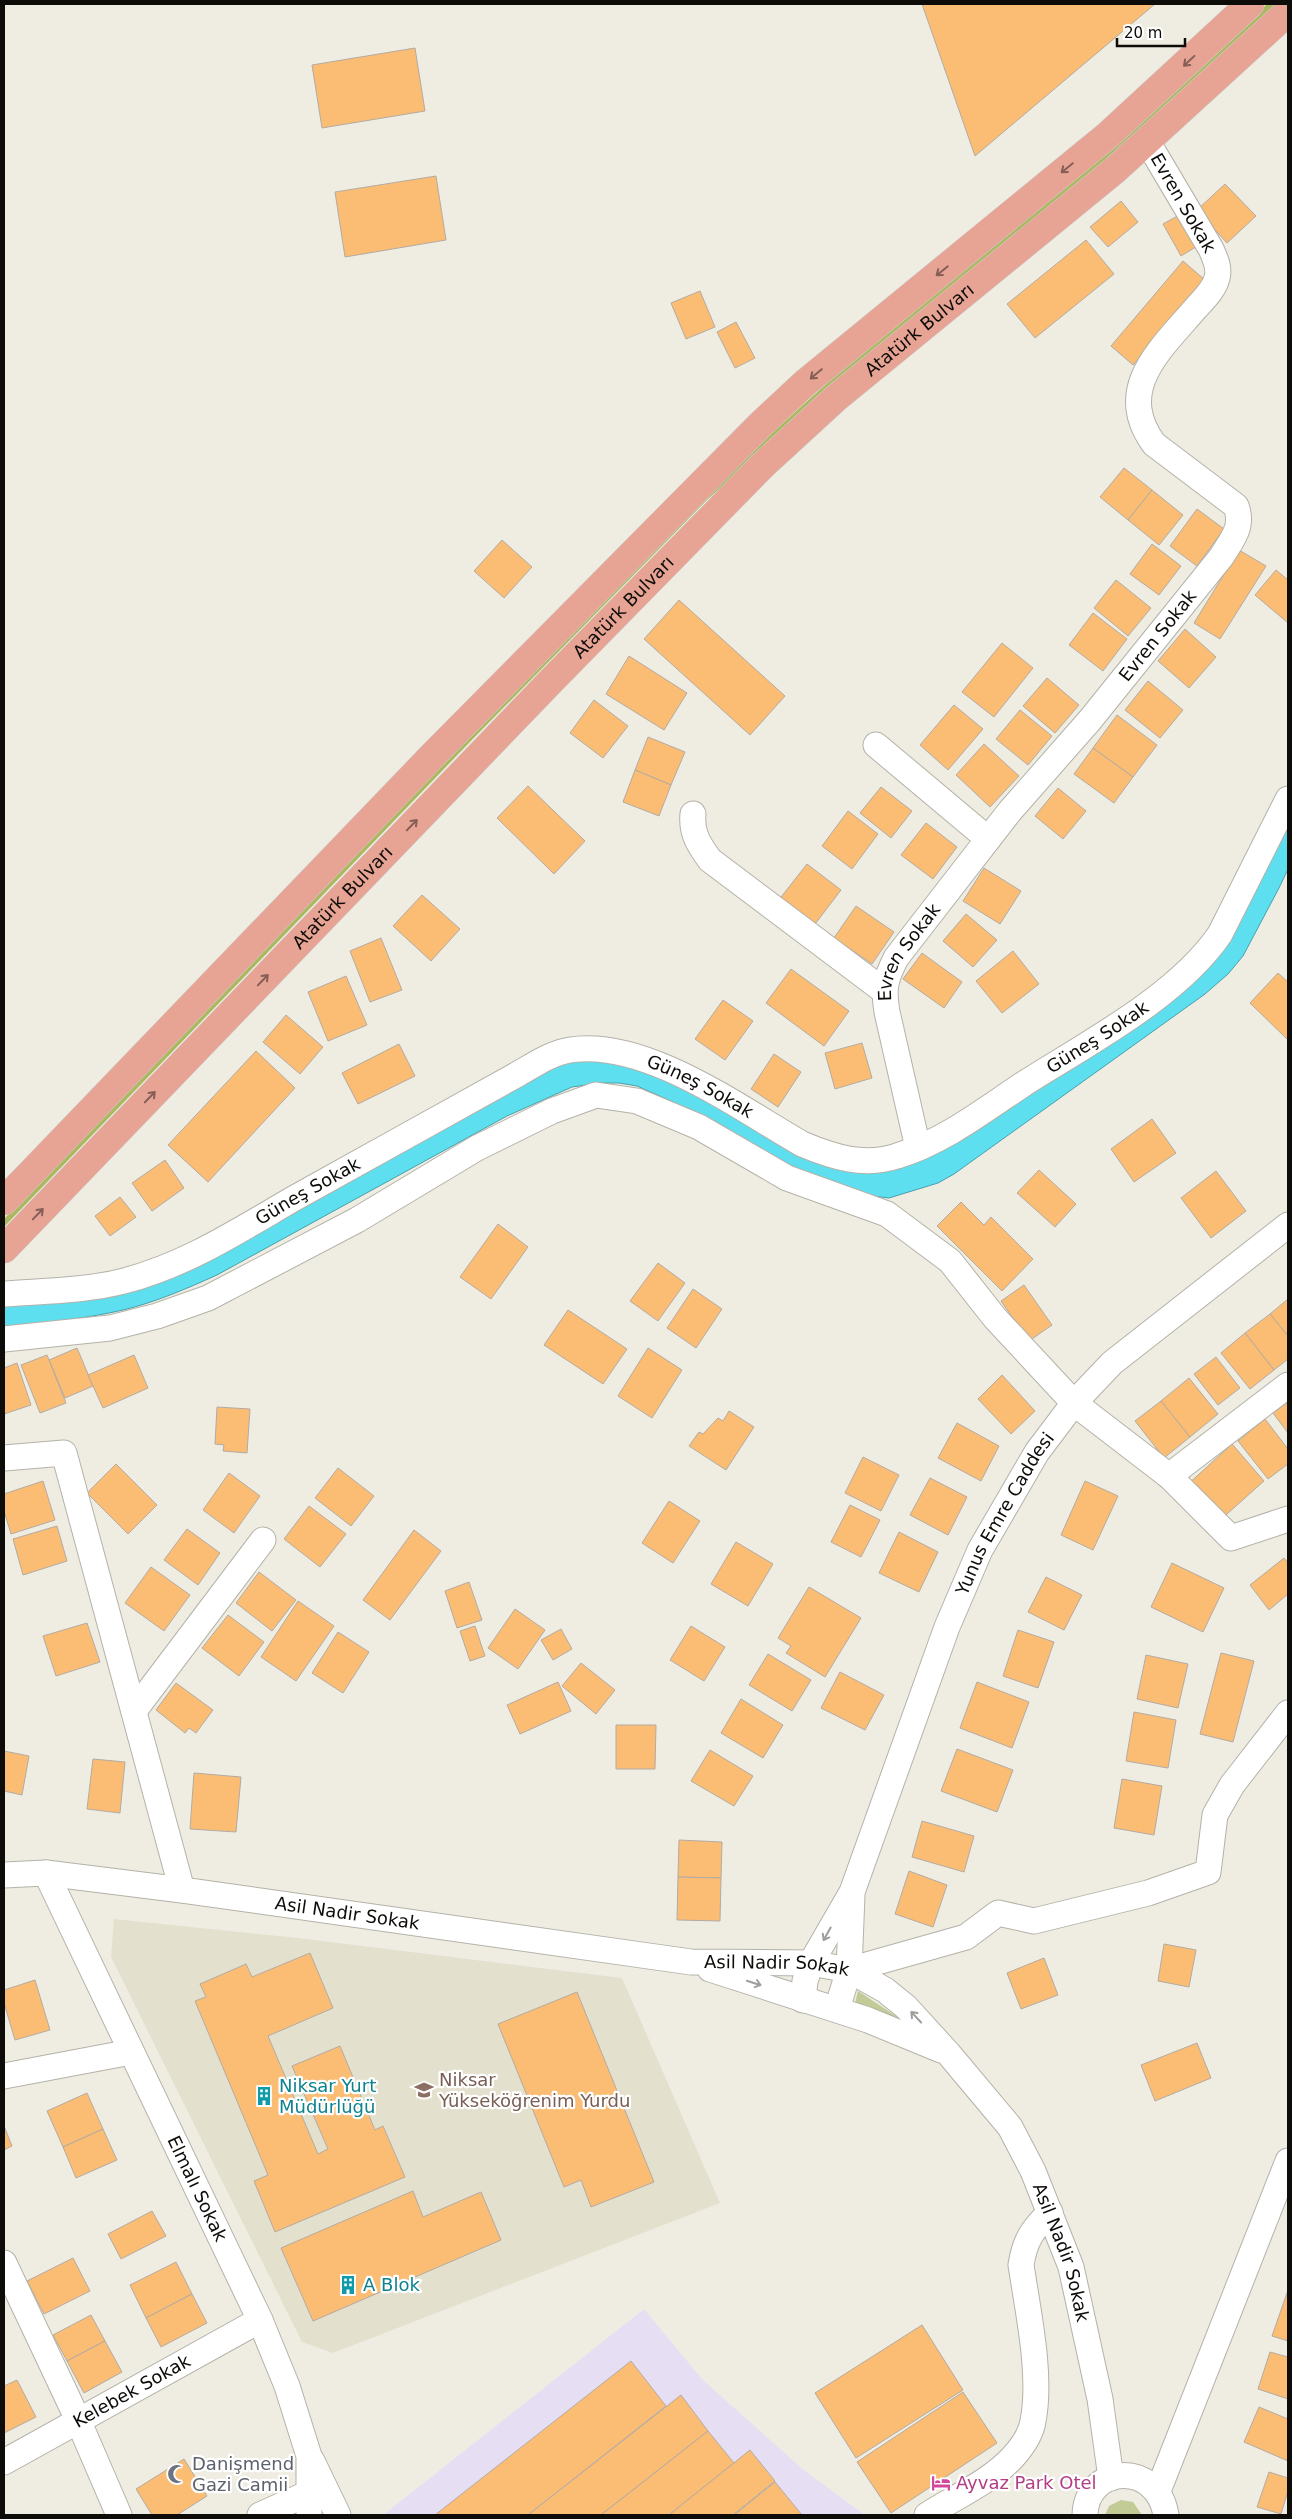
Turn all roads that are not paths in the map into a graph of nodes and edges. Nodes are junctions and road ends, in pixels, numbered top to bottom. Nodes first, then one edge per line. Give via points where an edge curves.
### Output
1 (1250, 4) edge
2 (1288, 12) edge
3 (1147, 141) junction
4 (876, 745) dead end
5 (1288, 799) edge
6 (693, 814) dead end
7 (988, 839) junction
8 (884, 991) junction
9 (918, 1148) junction
10 (4, 1201) edge
11 (1288, 1225) edge
12 (4, 1249) edge
13 (4, 1294) edge
14 (4, 1339) edge
15 (1288, 1385) edge
16 (1074, 1403) junction
17 (4, 1458) edge
18 (1169, 1476) junction
19 (1288, 1519) edge
20 (263, 1540) dead end
21 (134, 1711) junction
22 (1288, 1713) edge
23 (46, 1873) junction
24 (4, 1875) edge
25 (182, 1890) junction
26 (852, 1892) junction
27 (691, 1962) junction
28 (811, 1963) junction
29 (849, 1970) junction
30 (803, 2000) junction
31 (837, 2009) junction
32 (131, 2052) junction
33 (948, 2053) junction
34 (4, 2076) edge
35 (1288, 2160) edge
36 (1050, 2212) junction
37 (4, 2263) edge
38 (260, 2320) junction
39 (78, 2420) junction
40 (309, 2456) junction
41 (4, 2462) edge
42 (1111, 2478) junction
43 (1158, 2491) junction
44 (309, 2504) edge
45 (927, 2514) edge
46 (119, 2515) edge
47 (260, 2515) edge
48 (338, 2515) edge
49 (1085, 2515) edge
50 (1166, 2515) edge

1 -> 10 main road, Atatürk Bulvarı via 1108,135 805,383 761,424 434,754
2 - 3 main road, Atatürk Bulvarı
3 - 7 street, Evren Sokak via 1211,249 1218,278 1210,292 1153,357 1141,379 1139,415 1154,444 1236,506 1240,516 1239,529 1222,556 1090,720
12 -> 3 main road, Atatürk Bulvarı via 763,464 836,398
4 - 7 street
5 - 9 street, Güneş Sokak via 1232,912 1206,954 1127,1018 954,1129
6 - 8 street via 694,835 710,860
7 - 8 street, Evren Sokak via 896,958
8 - 9 street, Evren Sokak
9 - 13 street, Güneş Sokak via 880,1160 842,1159 802,1144 662,1064 629,1055 570,1050 518,1074 186,1260 123,1282
11 - 16 street, Yunus Emre Caddesi via 1112,1363
14 - 16 street via 110,1328 208,1298 357,1220 477,1148 552,1111 596,1095 637,1101 699,1127 787,1178 887,1214 950,1261 995,1318
15 - 18 street
16 - 18 street
16 - 26 street, Yunus Emre Caddesi via 1037,1452 980,1550 947,1627
17 - 21 street via 64,1453
18 - 19 street via 1231,1538
20 - 21 street
21 - 25 street
22 - 29 street via 1232,1785 1215,1815 1208,1872 1148,1893 1034,1921 998,1913 966,1937
23 - 24 street, Asil Nadir Sokak
23 - 25 street, Asil Nadir Sokak
23 - 32 street, Elmalı Sokak
25 - 27 street, Asil Nadir Sokak
26 -> 28 street, Yunus Emre Caddesi
26 - 29 street, Yunus Emre Caddesi
27 - 28 street, Asil Nadir Sokak
27 -> 30 street, Asil Nadir Sokak
28 - 29 street, Asil Nadir Sokak
28 - 30 street, Yunus Emre Caddesi
29 - 31 street, Yunus Emre Caddesi
33 -> 29 street, Asil Nadir Sokak via 906,2007 885,1990
30 - 31 street, Asil Nadir Sokak
31 - 33 street, Asil Nadir Sokak
32 - 34 street
32 - 38 street, Elmalı Sokak
33 - 36 street, Asil Nadir Sokak via 1010,2127
35 - 43 street
36 - 42 street, Asil Nadir Sokak via 1071,2267 1100,2399
36 - 45 street via 1032,2230 1021,2265 1036,2389 1033,2422 1027,2438 997,2472
37 - 39 street
38 - 39 street, Kelebek Sokak
38 - 40 street, Elmalı Sokak via 287,2386
39 - 41 street, Kelebek Sokak
39 - 46 street
40 - 44 street, Elmalı Sokak
40 - 48 street
42 - 43 street via 1136,2477
42 - 49 street via 1090,2494
43 - 50 street
44 - 47 street

